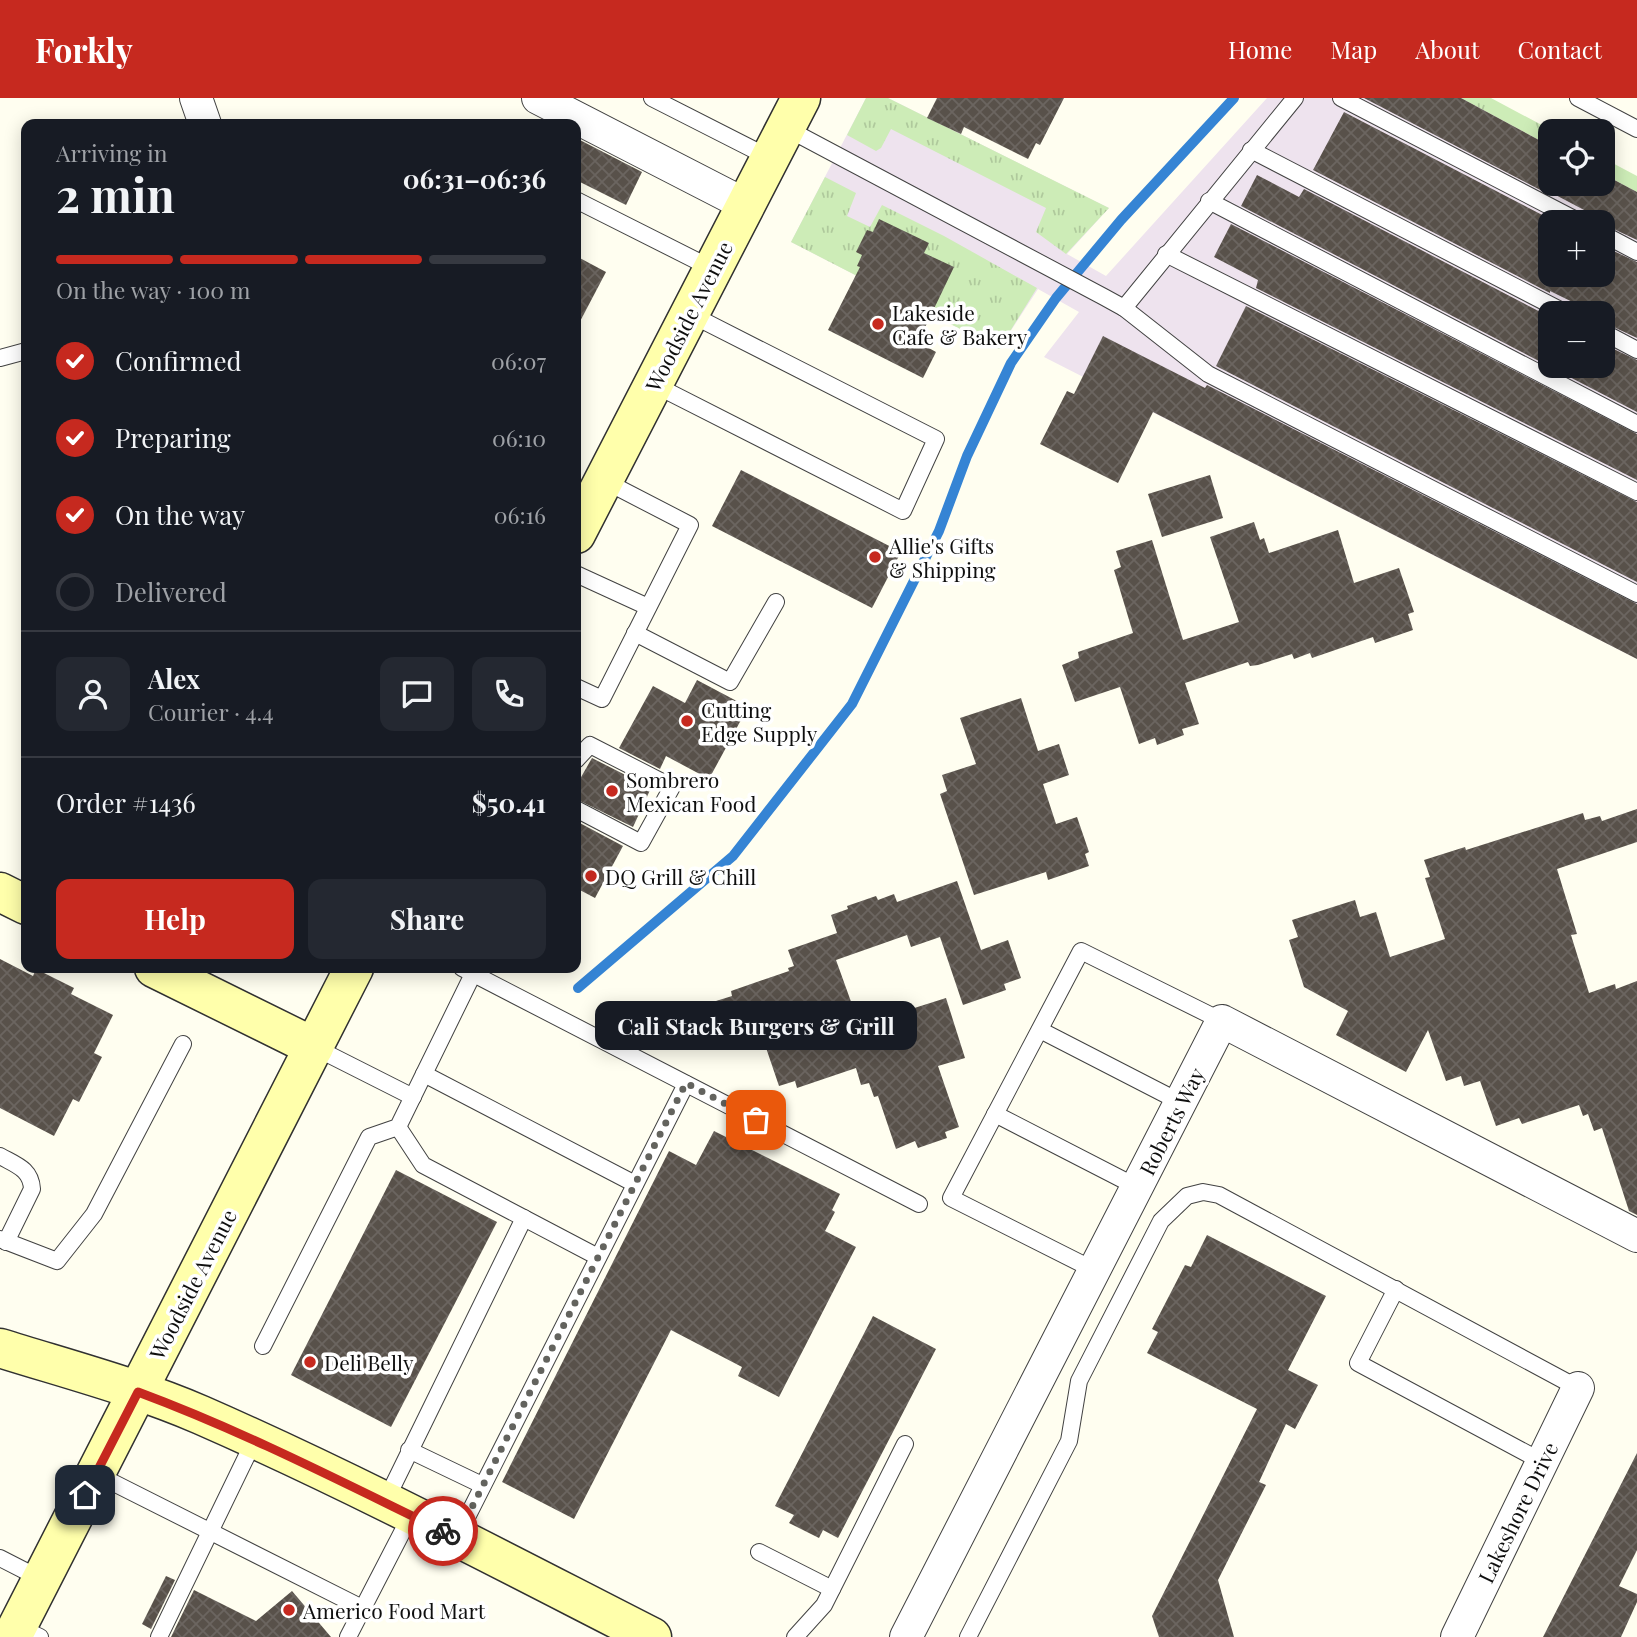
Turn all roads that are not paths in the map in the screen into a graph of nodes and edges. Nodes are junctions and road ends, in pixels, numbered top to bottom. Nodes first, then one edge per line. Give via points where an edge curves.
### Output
1 (196, 98) edge
2 (538, 98) edge
3 (652, 98) edge
4 (1295, 98) edge
5 (1341, 98) edge
6 (1578, 98) edge
7 (203, 119) edge
8 (579, 119) edge
9 (581, 120) edge
10 (785, 128) edge
11 (1637, 129) edge
12 (1251, 150) junction
13 (1209, 201) junction
14 (581, 203) edge
15 (746, 205) junction
16 (1557, 210) edge
17 (1615, 240) edge
18 (1637, 252) edge
19 (1166, 254) junction
20 (713, 269) junction
21 (1543, 301) edge
22 (1124, 308) junction
23 (690, 314) junction
24 (1615, 338) edge
25 (1637, 350) edge
26 (21, 352) edge
27 (0, 358) edge
28 (653, 384) junction
29 (1637, 424) edge
30 (591, 488) edge
31 (1637, 492) edge
32 (581, 519) edge
33 (581, 576) edge
34 (1637, 594) edge
35 (776, 601) dead end
36 (648, 607) junction
37 (635, 633) junction
38 (581, 689) edge
39 (581, 755) edge
40 (581, 812) edge
41 (0, 892) edge
42 (21, 902) edge
43 (164, 973) edge
44 (351, 973) edge
45 (467, 973) edge
46 (472, 973) edge
47 (1222, 1021) junction
48 (1040, 1030) junction
49 (183, 1044) dead end
50 (314, 1047) junction
51 (424, 1074) junction
52 (686, 1083) junction
53 (413, 1097) junction
54 (1180, 1102) junction
55 (995, 1114) junction
56 (398, 1127) junction
57 (0, 1156) edge
58 (635, 1184) junction
59 (1137, 1187) junction
60 (919, 1204) dead end
61 (524, 1218) junction
62 (1637, 1237) edge
63 (3, 1240) edge
64 (598, 1257) junction
65 (1094, 1270) junction
66 (1396, 1289) junction
67 (263, 1346) dead end
68 (0, 1348) edge
69 (1578, 1388) joint
70 (138, 1392) junction
71 (255, 1439) junction
72 (905, 1444) dead end
73 (409, 1450) junction
74 (1541, 1461) junction
75 (96, 1474) junction
76 (482, 1485) junction
77 (398, 1509) junction
78 (210, 1532) junction
79 (457, 1537) junction
80 (759, 1552) dead end
81 (0, 1558) edge
82 (41, 1579) junction
83 (832, 1589) junction
84 (362, 1608) junction
85 (23, 1633) edge
86 (159, 1637) edge
87 (348, 1637) edge
88 (652, 1637) edge
89 (795, 1637) edge
90 (906, 1637) edge
91 (968, 1637) edge
92 (1457, 1637) edge

1 - 7 street
2 - 8 street
3 - 10 lane
4 - 12 lane
5 - 16 lane
6 - 11 lane
9 - 15 street
10 - 15 main road, Woodside Avenue
10 - 22 lane
12 - 13 lane
12 - 21 lane
13 - 19 lane
13 - 29 lane
14 - 20 lane
15 - 20 main road, Woodside Avenue
17 - 18 lane
19 - 22 lane
19 - 31 lane
20 - 23 main road, Woodside Avenue
22 - 34 lane via 1208,374
23 - 28 main road, Woodside Avenue
23 - 28 lane via 936,439 903,511
24 - 25 lane
26 - 27 lane
28 - 30 main road, Woodside Avenue
30 - 32 main road, Woodside Avenue
30 - 36 lane via 690,526
33 - 36 lane
35 - 37 lane via 730,682
36 - 37 lane
37 - 38 lane via 602,699
39 - 40 lane via 590,745 673,787 641,843
41 - 42 main road
43 - 50 main road
44 - 50 main road, Woodside Avenue
45 - 51 lane
46 - 52 lane
47 - 48 lane via 1081,951
47 - 54 street, Roberts Way
47 - 62 street
48 - 54 lane
48 - 55 lane
49 - 63 lane via 94,1214 57,1261
50 - 53 lane
50 - 70 main road, Woodside Avenue
51 - 53 lane
51 - 58 lane
52 - 58 lane
52 - 60 lane
53 - 56 lane
54 - 59 street, Roberts Way
55 - 59 lane
55 - 65 lane via 951,1198
56 - 61 lane via 423,1165
56 - 67 lane via 369,1137
57 - 63 lane via 32,1180 32,1189
58 - 64 lane
59 - 65 street, Roberts Way
61 - 64 lane
61 - 73 lane
64 - 76 lane
65 - 90 street, Roberts Way
66 - 69 lane
66 - 74 lane via 1358,1363
66 - 91 lane via 1219,1195 1187,1196 1161,1221 1079,1381 1069,1441
68 - 70 main road
69 - 74 street, Lakeshore Drive
70 - 71 main road
70 - 75 main road, Woodside Avenue
71 - 77 main road
71 - 78 lane
72 - 83 lane
73 - 76 lane
73 - 77 lane
74 - 92 street, Lakeshore Drive
75 - 78 lane
75 - 82 main road, Woodside Avenue
76 - 79 lane
77 - 79 main road
77 - 84 lane
78 - 84 lane
78 - 86 lane
79 - 88 main road
80 - 83 lane
81 - 82 lane
82 - 85 main road, Woodside Avenue
83 - 89 lane
84 - 87 lane

